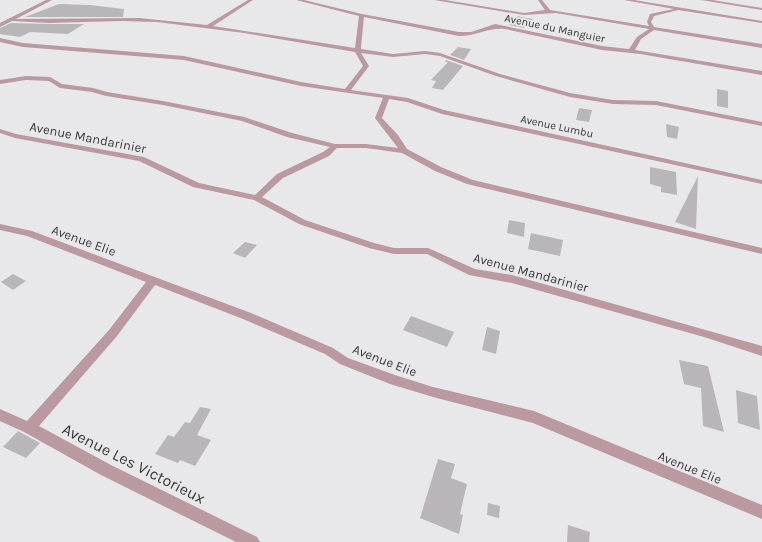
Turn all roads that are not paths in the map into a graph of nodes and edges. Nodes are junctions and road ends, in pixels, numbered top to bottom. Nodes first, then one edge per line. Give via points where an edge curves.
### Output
1 (50, 0) edge
2 (251, 0) edge
3 (298, 0) edge
4 (436, 0) edge
5 (540, 0) edge
6 (626, 0) edge
7 (703, 0) edge
8 (680, 9) junction
9 (762, 9) edge
10 (548, 11) junction
11 (362, 15) junction
12 (13, 20) junction
13 (762, 22) edge
14 (0, 25) edge
15 (209, 26) junction
16 (652, 27) junction
17 (0, 40) edge
18 (762, 46) edge
19 (358, 50) junction
20 (631, 52) junction
21 (762, 73) edge
22 (0, 82) edge
23 (347, 91) junction
24 (388, 97) junction
25 (762, 124) edge
26 (0, 132) edge
27 (335, 146) junction
28 (404, 151) junction
29 (762, 182) edge
30 (257, 198) junction
31 (0, 227) edge
32 (762, 251) edge
33 (153, 280) junction
34 (762, 351) edge
35 (0, 416) edge
36 (30, 428) junction
37 (762, 512) edge
38 (252, 542) edge

1 - 12 street
2 - 15 street
3 - 11 street, Avenue du Manguier
4 - 10 street via 524,14
5 - 10 street
6 - 8 street
7 - 9 street
8 - 13 street
8 - 16 street via 652,15 649,22
10 - 16 street
11 - 19 street
11 - 20 street, Avenue du Manguier via 459,34 471,34 495,26 505,26
12 - 14 street
12 - 15 street via 73,22 113,18
15 - 19 street
16 - 18 street
16 - 20 street via 640,38
17 - 23 street, Avenue Lumbu via 23,45 184,58 301,84
19 - 23 street via 366,66
19 - 25 street via 390,55 419,52 438,54 487,72 588,98 608,102 656,103
20 - 21 street, Avenue du Manguier
22 - 27 street via 26,78 50,79 60,86 244,119 290,135
23 - 24 street, Avenue Lumbu
24 - 28 street via 378,118
24 - 29 street, Avenue Lumbu via 408,100 442,112
26 - 30 street, Avenue Mandarinier via 141,159 196,185
27 - 28 street via 366,146
27 - 30 street via 326,154 280,176
28 - 32 street via 470,182
30 - 34 street, Avenue Mandarinier via 302,222 372,246 394,251 428,251 473,272 512,279
31 - 33 street, Avenue Elie via 29,233
33 - 36 street via 113,333
33 - 37 street, Avenue Elie via 247,316 394,380 534,417
35 - 36 street, Avenue Les Victorieux
36 - 38 street, Avenue Les Victorieux via 106,470

